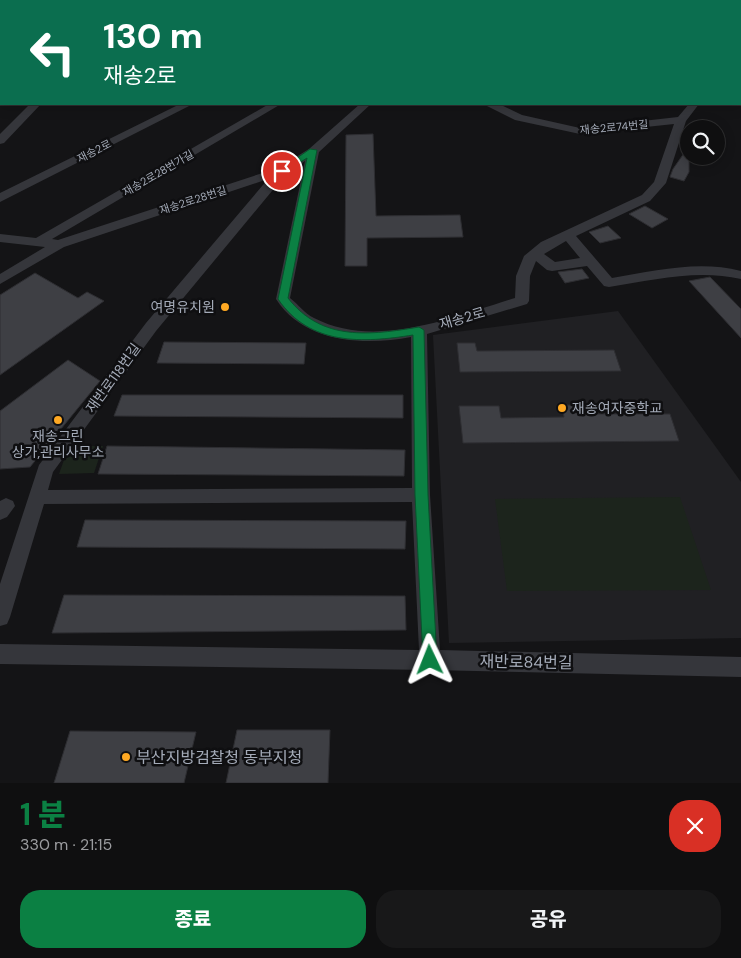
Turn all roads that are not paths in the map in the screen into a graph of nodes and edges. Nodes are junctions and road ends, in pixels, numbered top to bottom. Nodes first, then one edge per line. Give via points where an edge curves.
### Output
1 (35, 105) edge
2 (186, 105) edge
3 (274, 105) edge
4 (365, 105) edge
5 (493, 105) edge
6 (693, 105) edge
7 (680, 120) edge
8 (681, 120) edge
9 (680, 123) edge
10 (0, 140) edge
11 (313, 150) junction
12 (282, 171) junction
13 (0, 198) edge
14 (568, 235) junction
15 (0, 238) edge
16 (38, 242) junction
17 (59, 244) junction
18 (536, 254) junction
19 (589, 261) junction
20 (741, 275) edge
21 (0, 280) edge
22 (419, 330) junction
23 (421, 495) junction
24 (37, 497) junction
25 (0, 617) edge
26 (0, 654) edge
27 (430, 660) junction
28 (741, 667) edge

1 - 10 street
2 - 13 street, 재송2로
3 - 16 street, 재송2로28번가길
4 - 11 street, 재송2로28번길
5 - 7 street, 재송2로74번길 via 519,118 580,131
6 - 8 street, 재송2로
9 - 14 street, 재송2로 via 660,183 651,193
11 - 12 street, 재송2로28번길
11 - 22 street, 재송2로 via 283,299 293,312 318,328 343,336 379,337
12 - 17 street, 재송2로28번길
12 - 24 street, 재반로118번길 via 151,327 45,470
14 - 18 street, 재송2로 via 546,245
14 - 19 street
15 - 16 street, 재송2로28번길
16 - 17 street, 재송2로28번길
17 - 21 street
18 - 19 street via 552,267
18 - 22 street, 재송2로 via 530,259 523,276 522,301
19 - 20 street via 609,283 704,269
22 - 23 street
23 - 24 street
23 - 27 street
24 - 25 street, 재반로118번길
26 - 27 street, 재반로84번길
27 - 28 street, 재반로84번길

